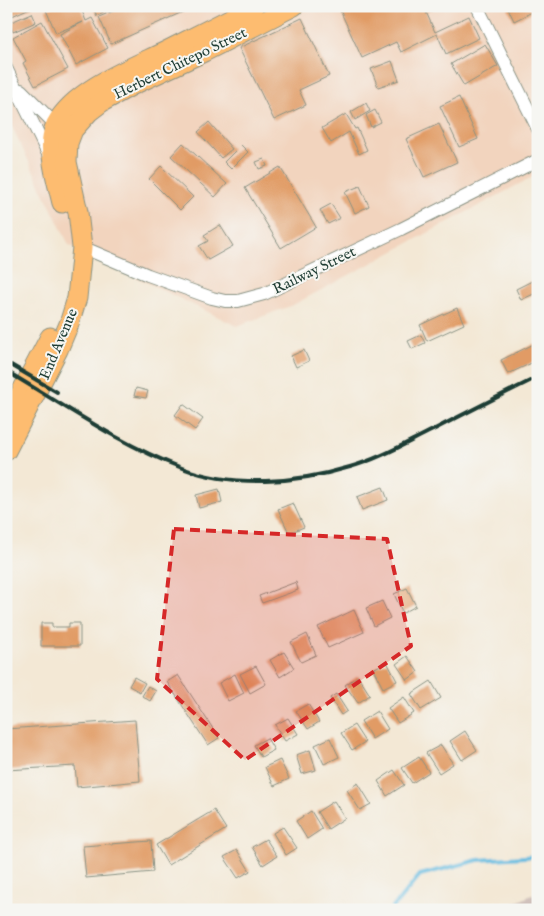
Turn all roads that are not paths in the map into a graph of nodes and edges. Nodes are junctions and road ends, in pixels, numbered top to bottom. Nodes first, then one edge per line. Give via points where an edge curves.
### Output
1 (255, 6) edge
2 (294, 6) edge
3 (477, 6) edge
4 (231, 12) edge
5 (6, 68) edge
6 (12, 81) junction
7 (64, 127) junction
8 (538, 129) edge
9 (538, 160) edge
10 (53, 164) junction
11 (82, 247) junction
12 (6, 422) edge
13 (6, 451) edge

1 - 4 highway, Herbert Chitepo Street
2 - 7 highway, Herbert Chitepo Street via 131,86
3 - 8 street
4 - 7 highway, Herbert Chitepo Street via 90,90 71,105
5 - 6 street, End Avenue
6 - 7 street, End Avenue
6 - 10 street, End Avenue
7 - 10 highway, End Avenue via 52,143
7 - 11 highway, End Avenue
9 - 11 street, Railway Street via 264,294 238,301 212,298
10 - 12 highway, End Avenue via 67,223 70,263 66,290 48,342
11 - 13 highway, End Avenue via 77,298 69,324

